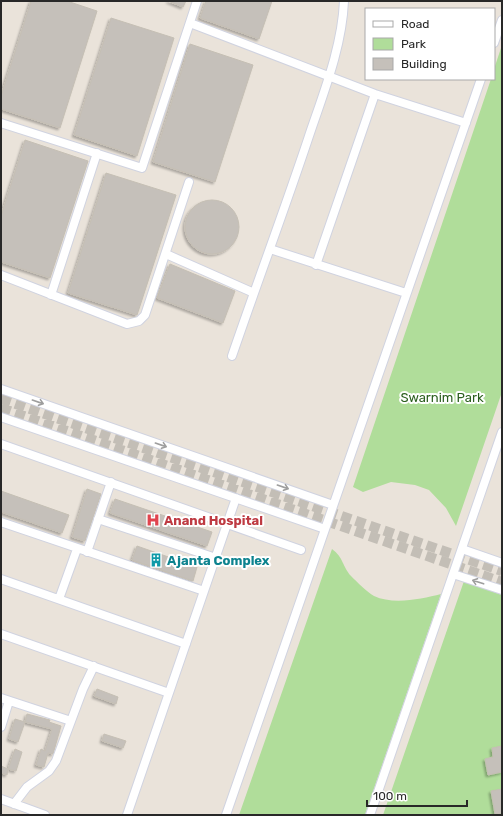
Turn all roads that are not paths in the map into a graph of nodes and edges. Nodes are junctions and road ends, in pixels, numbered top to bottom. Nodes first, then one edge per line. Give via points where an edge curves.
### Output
1 (197, 1) edge
2 (344, 1) edge
3 (502, 20) edge
4 (190, 24) junction
5 (495, 40) edge
6 (328, 76) junction
7 (481, 80) edge
8 (375, 94) junction
9 (1, 123) edge
10 (466, 123) junction
11 (97, 153) junction
12 (189, 182) dead end
13 (270, 249) junction
14 (166, 254) junction
15 (316, 265) junction
16 (1, 275) edge
17 (254, 293) junction
18 (406, 293) junction
19 (51, 295) junction
20 (232, 356) dead end
21 (1, 389) edge
22 (1, 417) edge
23 (502, 432) edge
24 (1, 444) edge
25 (111, 482) junction
26 (236, 498) junction
27 (333, 505) junction
28 (98, 519) junction
29 (1, 522) edge
30 (228, 523) junction
31 (325, 529) junction
32 (76, 548) junction
33 (301, 550) dead end
34 (462, 550) junction
35 (87, 552) junction
36 (216, 558) junction
37 (502, 563) edge
38 (454, 574) junction
39 (1, 579) edge
40 (502, 590) edge
41 (204, 591) junction
42 (59, 599) junction
43 (1, 634) edge
44 (186, 644) junction
45 (94, 666) junction
46 (169, 693) junction
47 (1, 698) edge
48 (9, 701) junction
49 (71, 721) junction
50 (1, 727) edge
51 (1, 800) edge
52 (14, 804) junction
53 (45, 815) edge
54 (127, 815) edge
55 (226, 815) edge
56 (370, 815) edge

1 - 4 street
2 - 6 street via 342,22
3 - 5 street
4 - 6 street
4 - 11 street via 142,168
6 - 8 street
6 - 13 street
7 - 10 street
8 - 10 street
8 - 15 street
9 - 11 street
10 - 18 street
11 - 19 street
12 - 14 street
13 - 15 street
13 - 17 street
14 - 17 street
14 - 19 street via 145,315 133,324 127,324
15 - 18 street
16 - 19 street
17 - 20 street
18 - 27 street
21 -> 27 street
22 - 26 street
23 - 34 street
24 - 25 street
25 - 28 street
25 - 30 street
26 - 30 street
26 - 31 street
27 - 31 street
28 - 35 street
28 - 36 street
29 - 32 street
30 - 33 street
30 - 36 street
31 - 55 street
32 - 35 street
32 - 42 street
34 - 37 street
34 - 38 street
35 - 41 street
36 - 41 street
40 -> 38 street
38 - 56 street
39 - 42 street
41 - 44 street
42 - 44 street
43 - 45 street
44 - 46 street
45 - 46 street
45 - 49 street
46 - 54 street
47 - 48 street
48 - 49 street
48 - 50 street
49 - 52 street via 53,767 27,787
51 - 52 street
52 - 53 street

